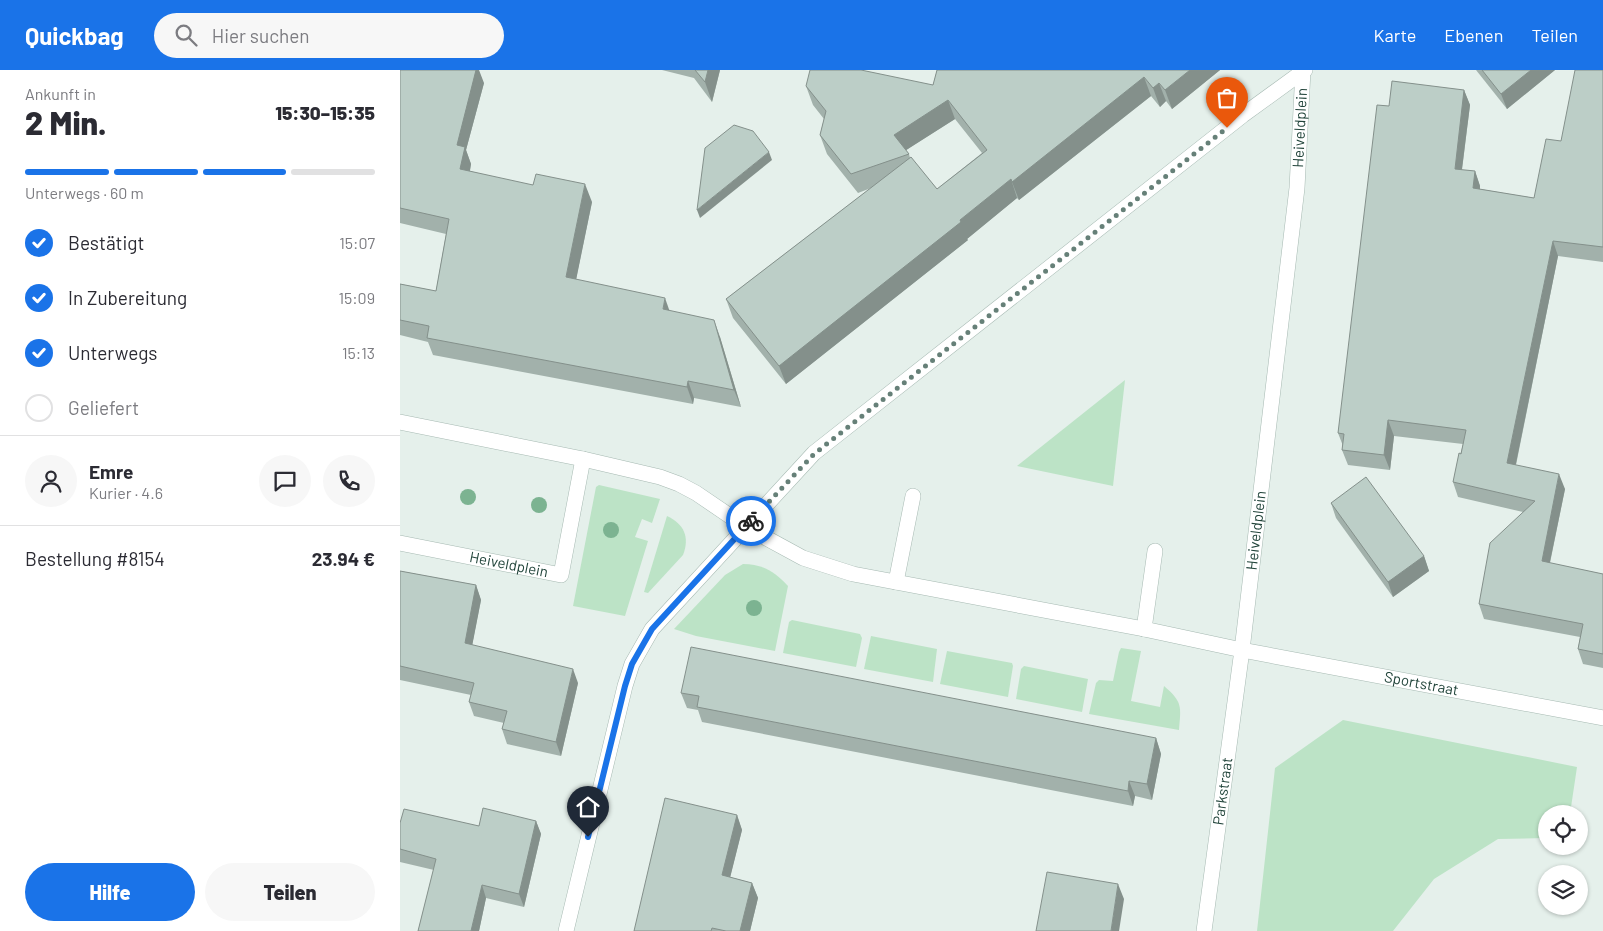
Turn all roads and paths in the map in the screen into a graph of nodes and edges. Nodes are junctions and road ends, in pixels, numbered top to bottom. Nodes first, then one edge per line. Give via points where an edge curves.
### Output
1 (1304, 71) edge
2 (400, 422) edge
3 (583, 459) junction
4 (913, 496) dead end
5 (746, 526) junction
6 (400, 543) edge
7 (1155, 551) dead end
8 (896, 582) junction
9 (1144, 630) junction
10 (1242, 650) junction
11 (1603, 718) edge
12 (566, 931) edge
13 (1204, 931) edge

1 - 5 street, Heiveldplein via 814,454
1 - 10 street, Heiveldplein via 1298,188
2 - 3 street
3 - 5 street via 679,484
3 - 6 street, Heiveldplein via 562,575
4 - 8 street
5 - 8 street via 803,558 853,574
5 - 12 street, Heiveldplein via 652,629 632,664
7 - 9 street
8 - 9 street
9 - 10 street
10 - 11 street, Sportstraat
10 - 13 street, Parkstraat

